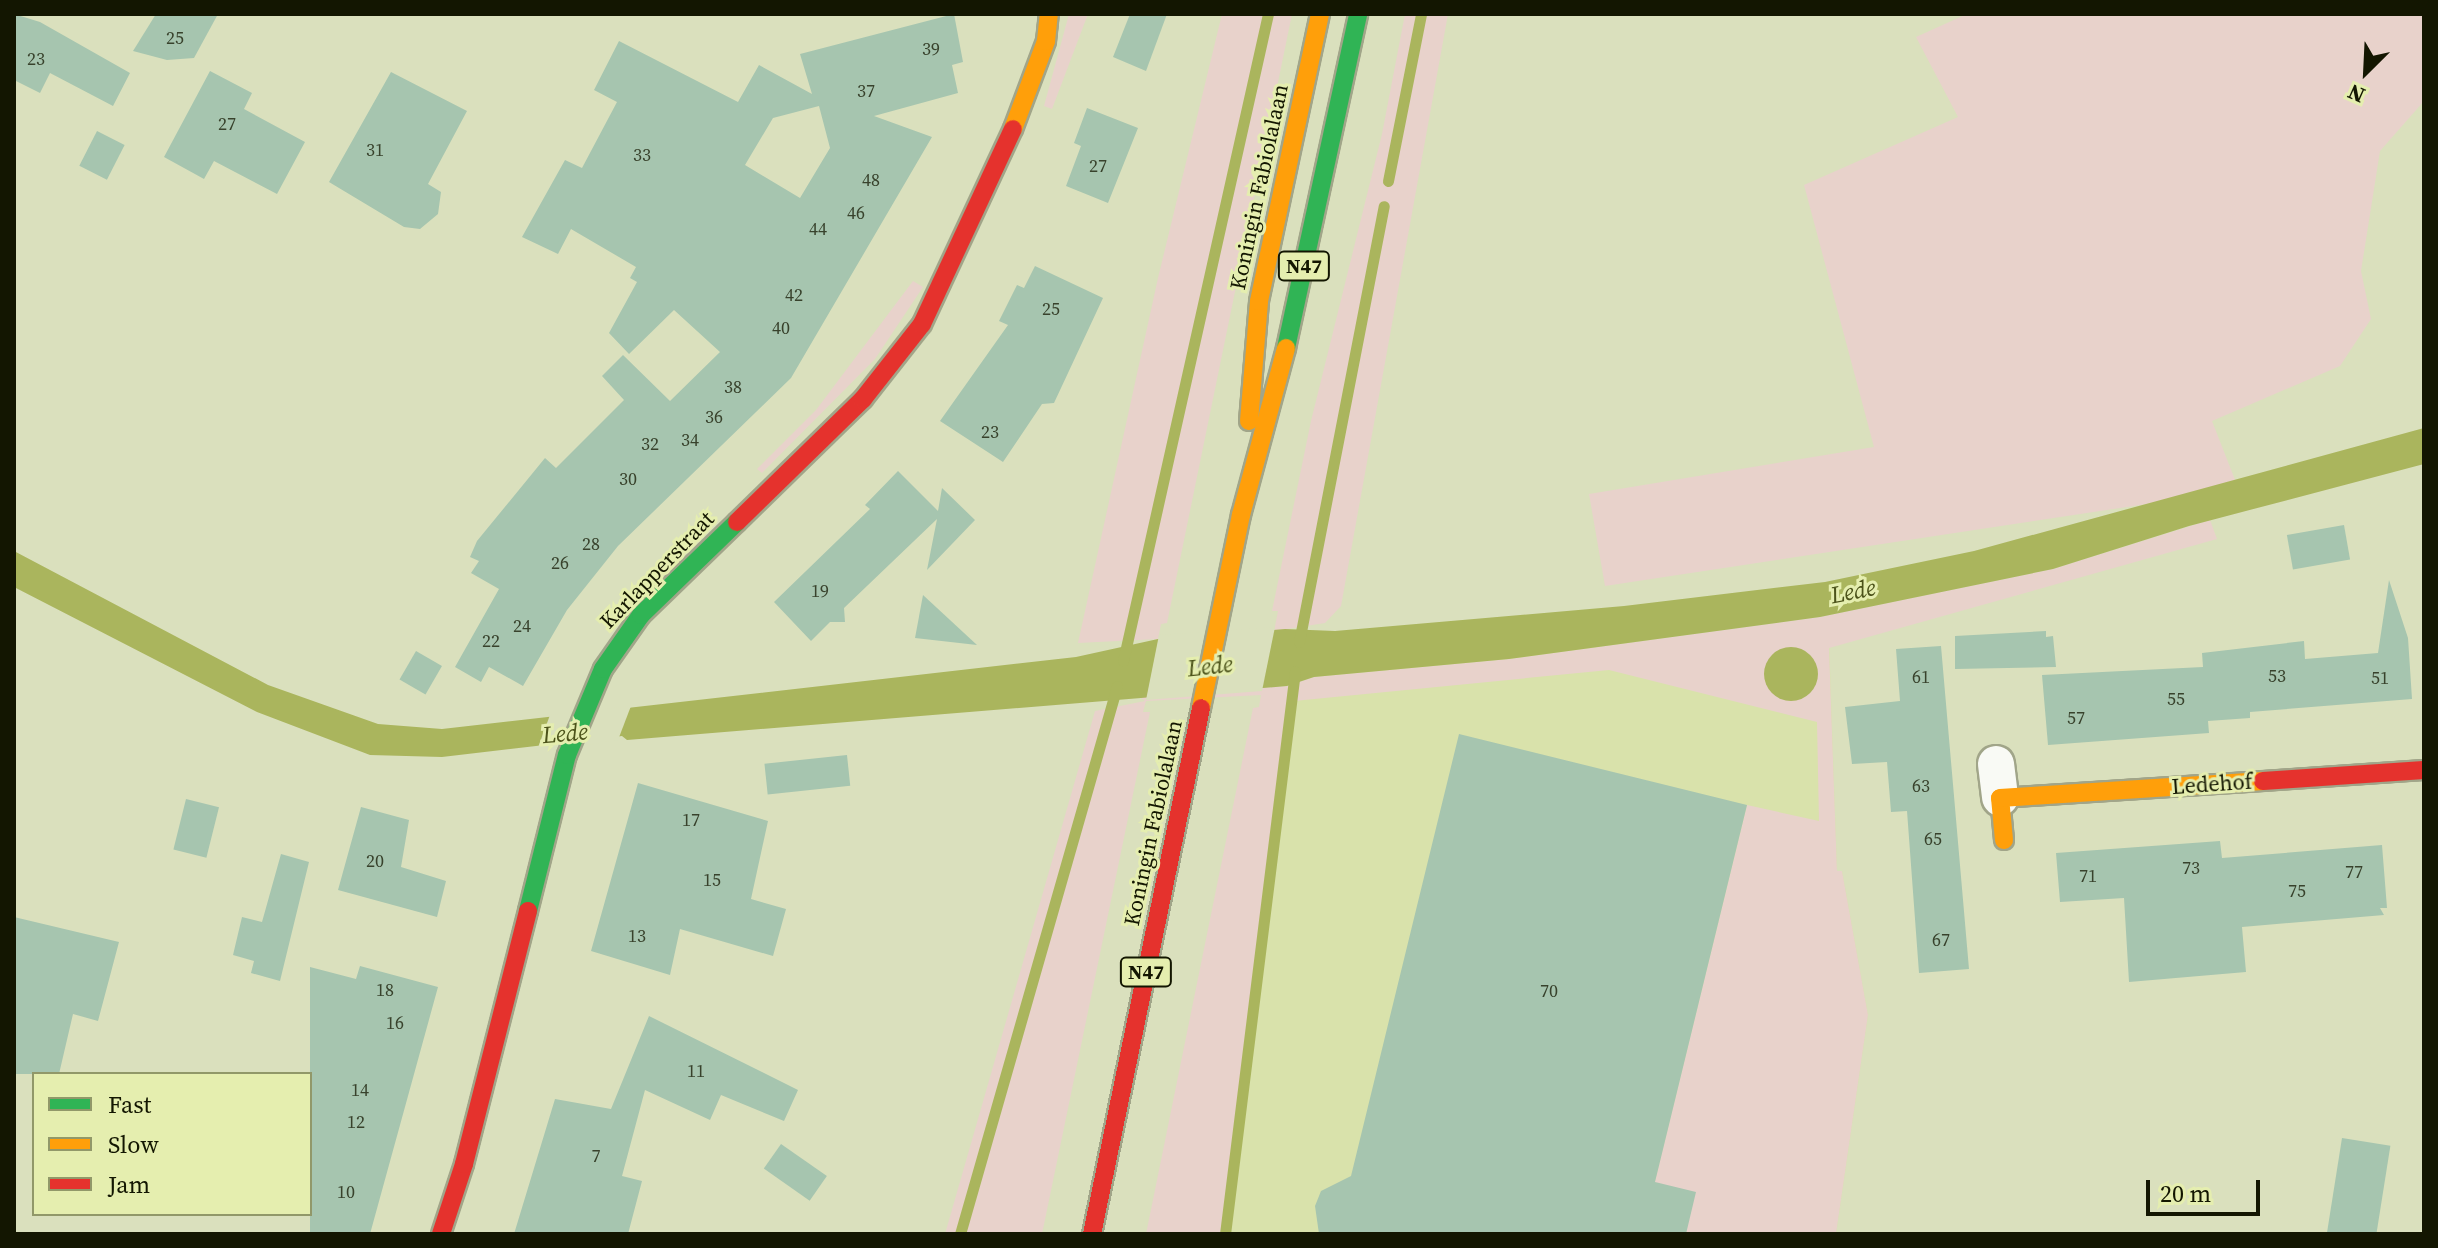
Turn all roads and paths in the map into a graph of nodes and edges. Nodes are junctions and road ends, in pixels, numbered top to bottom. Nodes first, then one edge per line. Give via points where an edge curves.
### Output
1 (1049, 14) edge
2 (1320, 14) edge
3 (1358, 14) edge
4 (1241, 515) junction
5 (2424, 770) edge
6 (2004, 840) dead end
7 (441, 1234) edge
8 (1092, 1234) edge

1 - 7 street, Karlapperstraat via 1046,41 1024,106 922,324 863,399 641,615 613,651 586,704 567,755 464,1164
2 - 4 street, Koningin Fabiolalaan / N47 via 1255,324
3 - 4 street, Koningin Fabiolalaan / N47 via 1276,397
4 - 8 street, Koningin Fabiolalaan / N47
5 - 6 street, Ledehof via 1998,781

